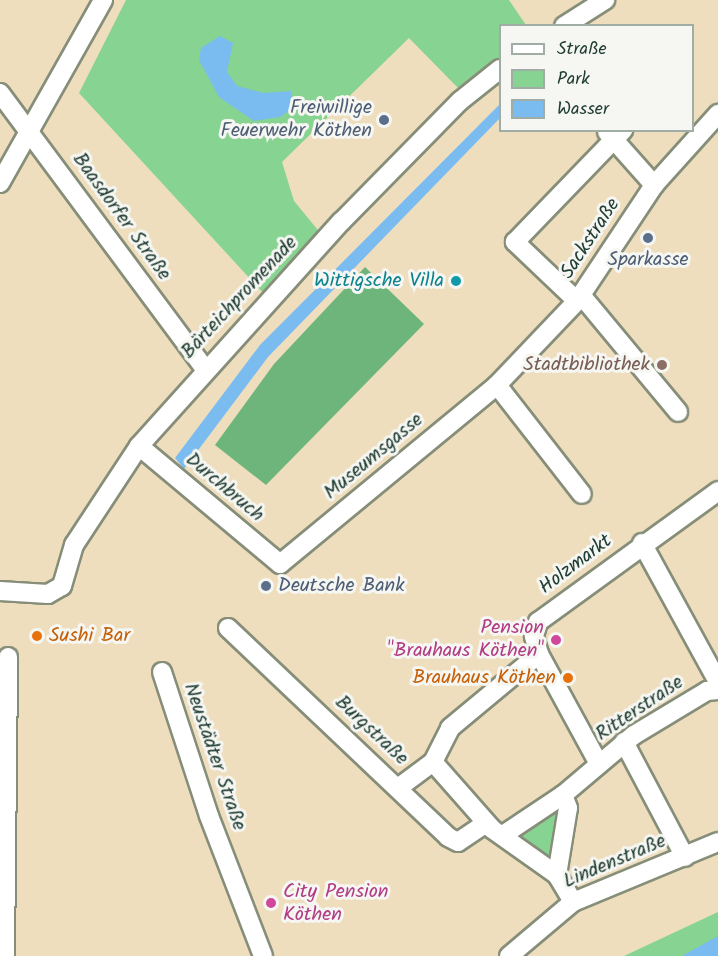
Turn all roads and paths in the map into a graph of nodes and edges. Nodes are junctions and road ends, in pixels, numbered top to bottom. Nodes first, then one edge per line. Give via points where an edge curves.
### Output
1 (103, 0) edge
2 (605, 0) edge
3 (567, 24) edge
4 (499, 71) edge
5 (0, 93) edge
6 (718, 114) edge
7 (32, 133) junction
8 (614, 134) edge
9 (0, 183) edge
10 (654, 185) junction
11 (579, 298) junction
12 (205, 369) junction
13 (497, 385) junction
14 (678, 412) dead end
15 (139, 446) junction
16 (718, 491) edge
17 (582, 494) dead end
18 (642, 543) junction
19 (280, 564) joint
20 (0, 591) edge
21 (228, 628) dead end
22 (539, 654) junction
23 (8, 657) dead end
24 (162, 672) dead end
25 (718, 682) edge
26 (718, 690) edge
27 (624, 742) junction
28 (433, 762) junction
29 (599, 764) junction
30 (398, 788) junction
31 (563, 795) junction
32 (486, 823) junction
33 (503, 835) junction
34 (718, 842) edge
35 (685, 857) junction
36 (556, 875) junction
37 (573, 902) junction
38 (5, 956) edge
39 (263, 956) edge
40 (509, 956) edge

1 - 7 street
2 - 3 street
4 - 12 street, Bärteichpromenade via 429,132
5 - 7 street, Baasdorfer Straße
6 - 10 street, Sackstraße
7 - 9 street
7 - 12 street, Baasdorfer Straße
8 - 10 street
8 - 11 street via 515,242
10 - 11 street, Sackstraße
11 - 13 street, Sackstraße
11 - 14 street
12 - 15 street, Bärteichpromenade
13 - 17 street
13 - 19 street, Museumsgasse
15 - 19 street, Durchbruch
15 - 20 street, Bärteichpromenade via 92,513 57,591
16 - 18 street, Holzmarkt
18 - 22 street, Holzmarkt via 538,622 534,636
18 - 25 street
21 - 30 street, Burgstraße
22 - 28 street via 450,728
22 - 29 street
23 - 38 street
24 - 39 street, Neustädter Straße via 224,856
26 - 27 street, Ritterstraße via 707,691
27 - 29 street, Ritterstraße
27 - 35 street
28 - 30 street
28 - 32 street
29 - 31 street, Ritterstraße
30 - 32 street, Burgstraße via 454,841 465,840
31 - 33 street, Ritterstraße
31 - 36 street via 568,808
32 - 33 street
33 - 36 street
34 - 35 street, Lindenstraße
35 - 37 street, Lindenstraße
36 - 37 street
37 - 40 street, Lindenstraße

